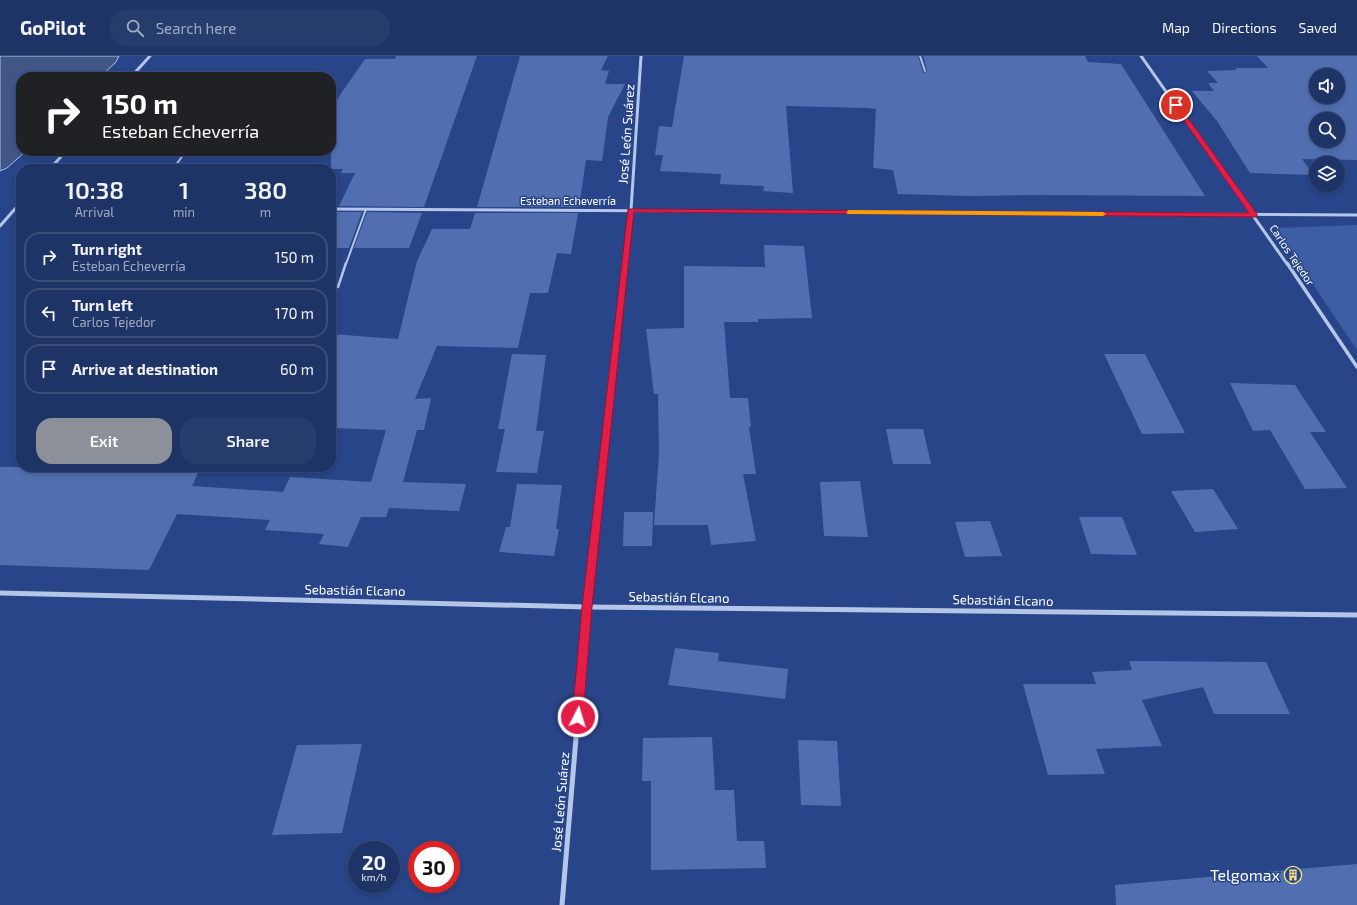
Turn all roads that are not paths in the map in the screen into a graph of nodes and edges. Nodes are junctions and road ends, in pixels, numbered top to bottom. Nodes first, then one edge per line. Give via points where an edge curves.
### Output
1 (150, 56) edge
2 (641, 56) edge
3 (920, 56) edge
4 (1141, 56) edge
5 (136, 72) edge
6 (925, 72) dead end
7 (62, 156) edge
8 (54, 164) edge
9 (16, 208) edge
10 (336, 209) edge
11 (366, 209) junction
12 (630, 210) junction
13 (1254, 215) junction
14 (1357, 215) edge
15 (0, 226) edge
16 (338, 287) dead end
17 (1357, 366) edge
18 (0, 592) edge
19 (587, 607) junction
20 (1357, 615) edge
21 (562, 905) edge

1 - 5 street
2 - 12 street, José León Suárez
3 - 6 lane
4 - 13 street, Carlos Tejedor
7 - 8 street
9 - 15 street
10 - 11 street, Esteban Echeverría
11 - 12 street, Esteban Echeverría
11 - 16 lane
12 - 13 street, Esteban Echeverría
12 - 19 street, José León Suárez
13 - 14 street, Esteban Echeverría
13 - 17 street, Carlos Tejedor
18 - 19 street, Sebastián Elcano
19 - 20 street, Sebastián Elcano
19 - 21 street, José León Suárez

